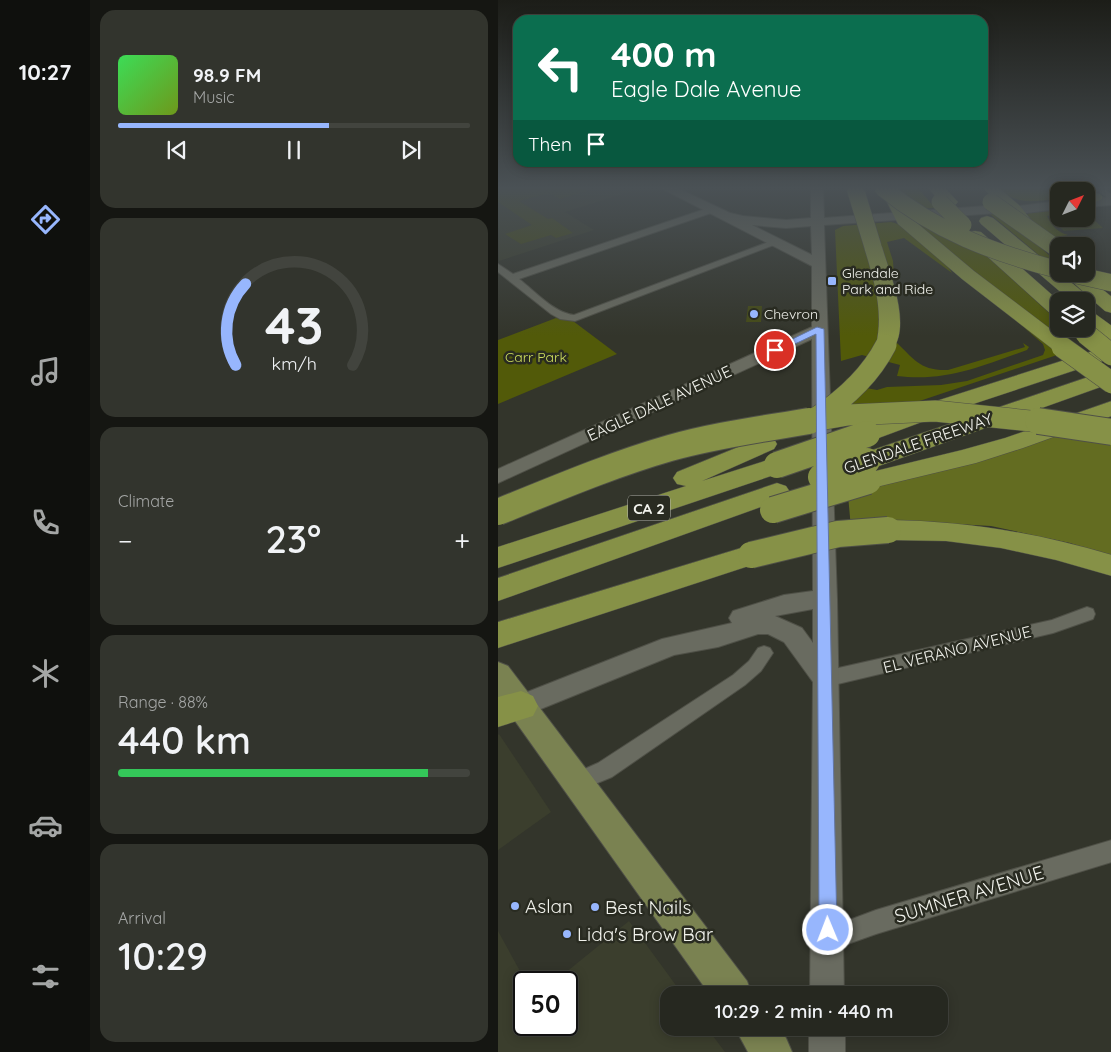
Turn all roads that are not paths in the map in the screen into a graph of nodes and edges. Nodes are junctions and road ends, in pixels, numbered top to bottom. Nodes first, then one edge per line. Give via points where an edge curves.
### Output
1 (632, 237) edge
2 (763, 237) edge
3 (818, 237) edge
4 (870, 237) edge
5 (923, 237) edge
6 (960, 237) edge
7 (988, 237) edge
8 (990, 237) edge
9 (992, 237) edge
10 (994, 237) edge
11 (1035, 237) edge
12 (1038, 237) edge
13 (774, 243) junction
14 (1050, 245) edge
15 (1050, 251) edge
16 (818, 264) junction
17 (498, 267) edge
18 (1050, 267) edge
19 (1095, 276) edge
20 (512, 278) junction
21 (1095, 279) edge
22 (1082, 282) edge
23 (1112, 283) edge
24 (1112, 288) edge
25 (1050, 292) edge
26 (1057, 292) edge
27 (1070, 292) edge
28 (1050, 302) edge
29 (1112, 307) edge
30 (820, 329) junction
31 (1097, 329) edge
32 (1112, 351) edge
33 (1112, 355) edge
34 (1112, 375) edge
35 (1112, 383) edge
36 (1112, 408) edge
37 (1112, 432) edge
38 (771, 455) junction
39 (868, 471) junction
40 (498, 477) edge
41 (498, 512) edge
42 (509, 549) edge
43 (1112, 566) edge
44 (498, 590) edge
45 (825, 599) junction
46 (1087, 614) dead end
47 (498, 635) edge
48 (671, 646) junction
49 (764, 653) dead end
50 (498, 674) edge
51 (825, 679) junction
52 (509, 709) edge
53 (578, 782) junction
54 (1112, 851) edge
55 (828, 939) junction
56 (726, 986) edge
57 (827, 986) edge
58 (761, 1036) edge
59 (827, 1036) edge
60 (772, 1052) edge
61 (827, 1052) edge

1 - 20 street
2 - 13 main road
3 - 16 main road
4 - 38 highway, bridge via 890,310 890,333 886,345 875,366 849,394
5 - 35 highway, bridge via 968,275
6 - 18 highway, bridge
7 - 28 highway
8 - 25 highway
9 - 26 highway
10 - 27 highway
11 - 14 highway, bridge
12 - 15 highway
13 - 16 main road
13 - 20 street via 575,318 556,312
16 - 30 main road
17 - 20 street
19 - 24 highway
21 - 23 highway, bridge
22 - 29 highway
30 - 40 main road, EAGLE DALE AVENUE
30 - 45 main road
31 - 33 highway, bridge
32 - 38 highway, GLENDALE FREEWAY / CA 2, bridge via 867,434
34 - 39 highway, GLENDALE FREEWAY
36 - 39 highway via 967,457
37 - 41 highway, bridge via 944,412 848,415 730,434 671,448 603,470
38 - 42 highway, GLENDALE FREEWAY / CA 2
39 - 44 highway, CA 2, bridge via 775,501 714,527 660,533
43 - 47 highway, bridge via 1051,547 970,533 888,530 838,534 751,555
45 - 48 main road via 784,604
45 - 51 main road
46 - 51 street, EL VERANO AVENUE via 1053,626
48 - 51 main road via 770,624 793,635
48 - 52 main road
49 - 53 street via 739,680 605,770
50 - 52 main road
51 - 55 main road
52 - 53 main road
53 - 56 main road
54 - 55 street, SUMNER AVENUE
55 - 57 main road
58 - 60 main road
59 - 61 main road

